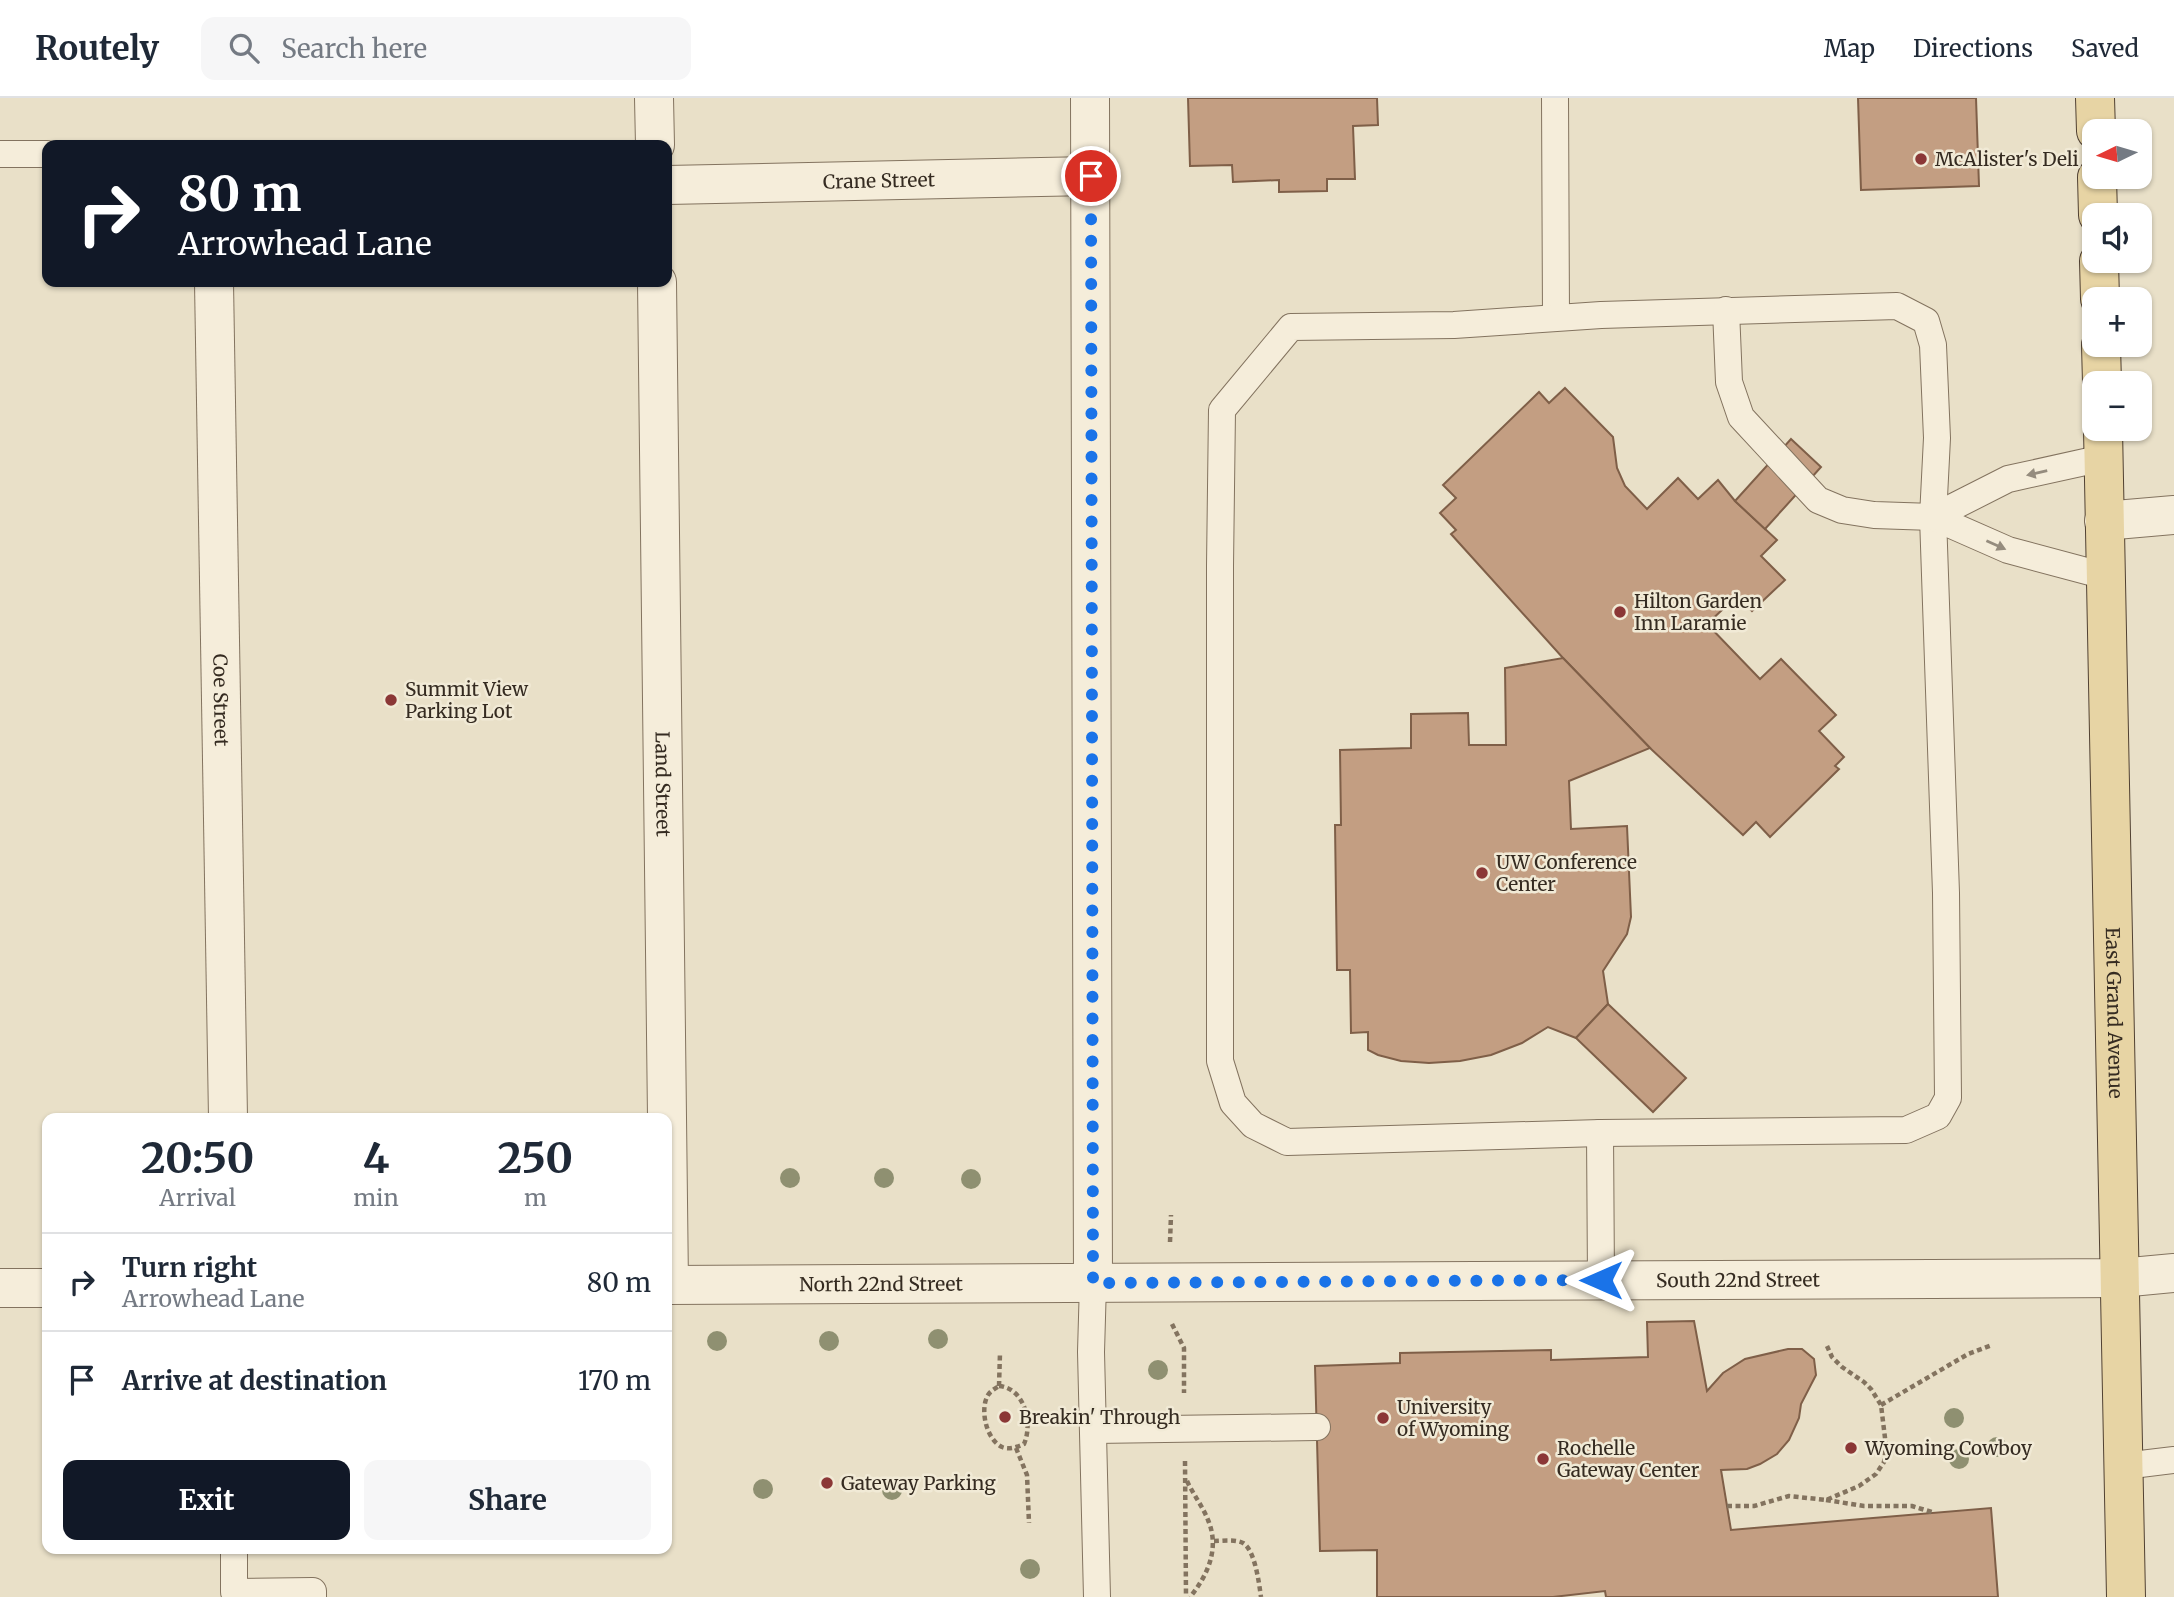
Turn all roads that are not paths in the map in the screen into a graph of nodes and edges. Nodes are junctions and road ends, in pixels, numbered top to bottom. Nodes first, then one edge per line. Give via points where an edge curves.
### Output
1 (654, 98) edge
2 (1090, 98) edge
3 (1555, 98) edge
4 (2095, 98) edge
5 (2096, 119) edge
6 (655, 140) edge
7 (42, 153) edge
8 (0, 154) edge
9 (1091, 176) junction
10 (672, 185) edge
11 (214, 287) edge
12 (657, 287) edge
13 (1726, 310) junction
14 (1556, 317) junction
15 (2103, 443) edge
16 (2174, 515) edge
17 (1934, 517) junction
18 (2105, 521) junction
19 (2105, 576) junction
20 (228, 1113) edge
21 (666, 1113) edge
22 (1600, 1133) junction
23 (2174, 1272) edge
24 (2120, 1278) junction
25 (1601, 1280) junction
26 (1093, 1283) junction
27 (672, 1285) edge
28 (42, 1287) edge
29 (0, 1288) edge
30 (1317, 1427) dead end
31 (1094, 1430) junction
32 (2174, 1460) edge
33 (2124, 1466) junction
34 (234, 1554) edge
35 (313, 1597) edge
36 (1097, 1597) edge
37 (2126, 1597) edge

1 - 6 street
2 - 9 street
3 - 14 lane
4 - 5 main road
7 - 8 lane
9 - 10 street, Crane Street
9 - 26 street
11 - 20 street, Coe Street
12 - 21 street, Land Street
13 - 14 lane
13 - 17 lane via 1729,382 1741,418 1818,500 1874,515
13 - 17 lane via 1897,306 1926,321 1933,345 1937,438
14 - 22 lane via 1454,325 1291,327 1222,410 1220,1061 1233,1103 1253,1125 1287,1142
15 -> 17 lane via 2008,479
15 - 18 main road, East Grand Avenue
16 - 18 street
17 -> 19 lane via 2008,550
17 - 22 lane via 1948,1098 1938,1116 1906,1130
18 - 19 main road, East Grand Avenue
19 - 24 main road, East Grand Avenue
22 - 25 lane
23 - 24 street, South 22nd Street
24 - 25 street, South 22nd Street
24 - 33 main road, East Grand Avenue
25 - 26 street, South 22nd Street
26 - 27 street, North 22nd Street
26 - 31 lane
28 - 29 street
30 - 31 lane
31 - 36 lane
32 - 33 lane
33 - 37 main road, East Grand Avenue
34 - 35 lane via 234,1592 313,1591

